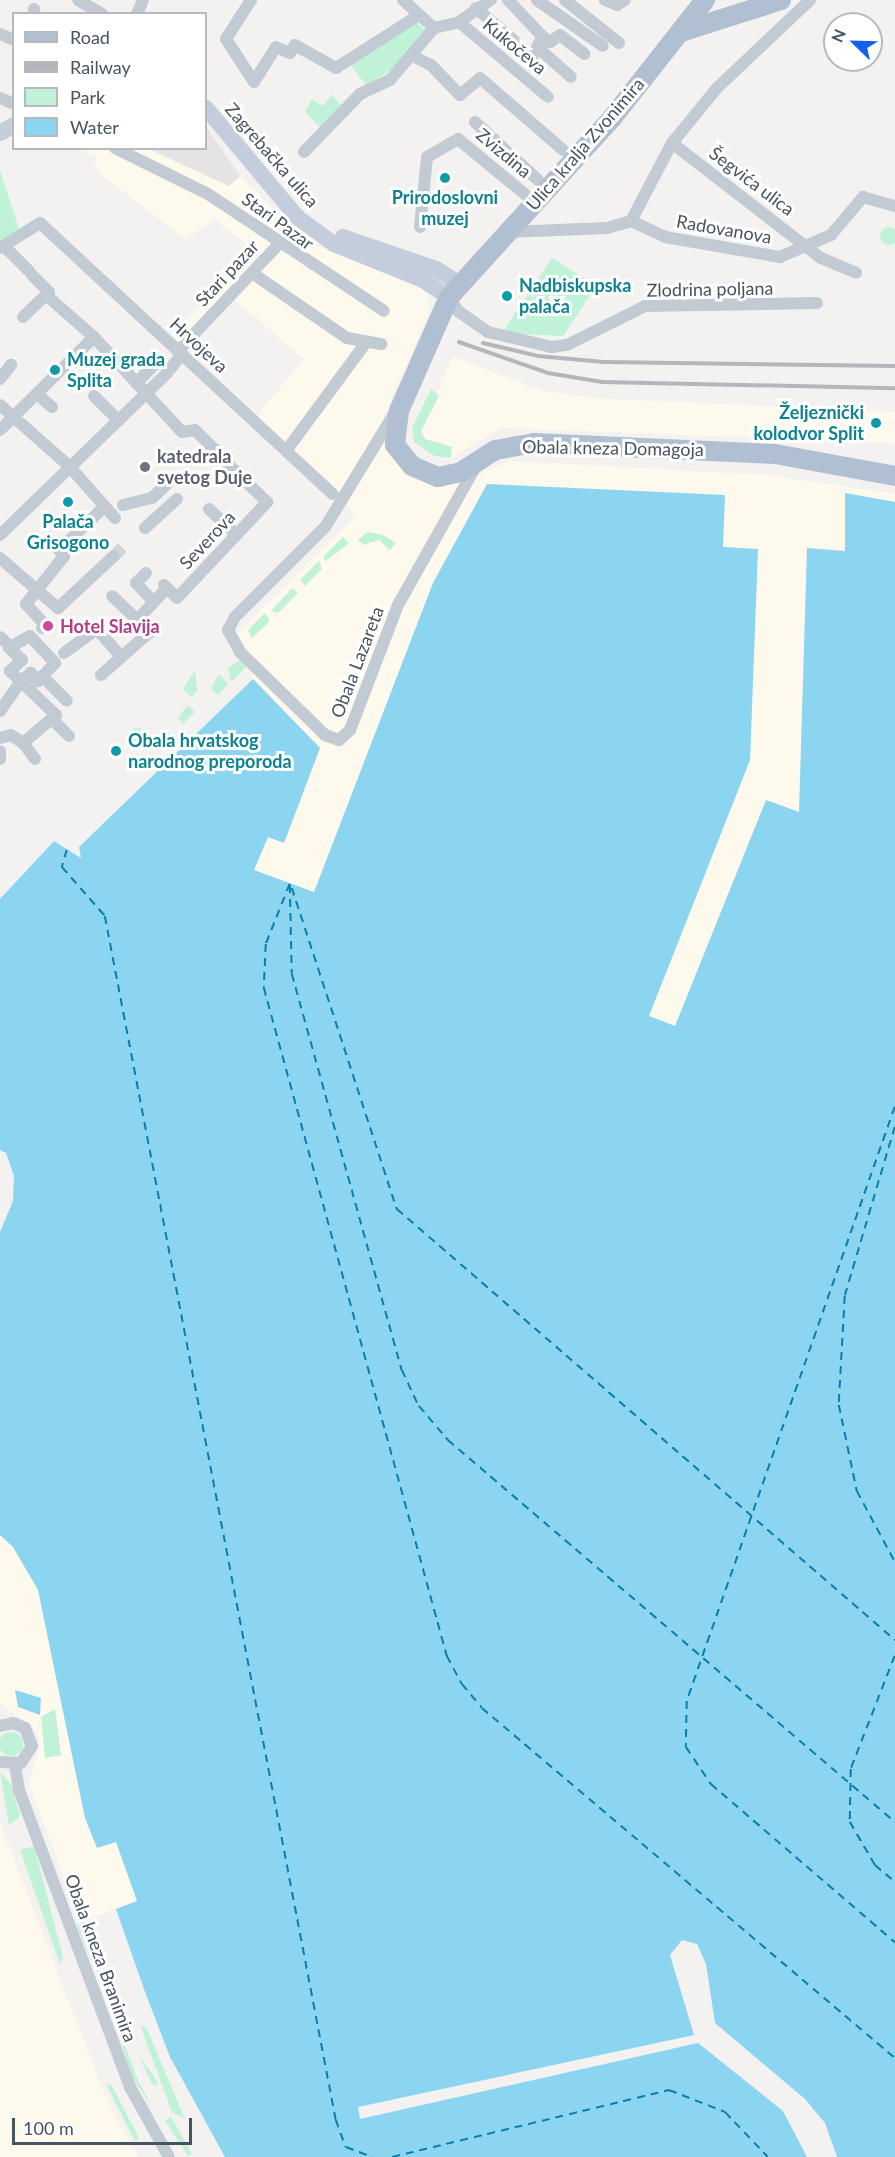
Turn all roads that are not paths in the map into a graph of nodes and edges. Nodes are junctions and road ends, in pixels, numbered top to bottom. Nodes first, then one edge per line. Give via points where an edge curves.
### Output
1 (78, 0) edge
2 (251, 0) edge
3 (403, 0) edge
4 (492, 0) edge
5 (508, 0) edge
6 (537, 0) edge
7 (565, 0) edge
8 (605, 0) edge
9 (625, 0) edge
10 (705, 0) edge
11 (781, 0) edge
12 (810, 0) edge
13 (738, 5) edge
14 (476, 8) junction
15 (99, 12) edge
16 (419, 15) junction
17 (459, 22) junction
18 (434, 28) junction
19 (679, 33) junction
20 (543, 37) junction
21 (619, 43) dead end
22 (603, 46) dead end
23 (584, 54) dead end
24 (411, 55) junction
25 (533, 57) dead end
26 (571, 77) dead end
27 (548, 97) dead end
28 (207, 109) edge
29 (475, 122) dead end
30 (672, 143) junction
31 (119, 150) edge
32 (563, 150) dead end
33 (304, 152) dead end
34 (538, 180) dead end
35 (526, 195) dead end
36 (895, 206) edge
37 (631, 221) junction
38 (420, 227) dead end
39 (508, 232) junction
40 (278, 245) junction
41 (2, 247) edge
42 (809, 248) junction
43 (252, 273) junction
44 (856, 273) dead end
45 (455, 290) junction
46 (47, 293) junction
47 (817, 303) dead end
48 (384, 311) dead end
49 (23, 317) dead end
50 (94, 337) junction
51 (365, 344) junction
52 (381, 344) dead end
53 (178, 351) junction
54 (11, 365) dead end
55 (0, 379) edge
56 (136, 383) junction
57 (37, 394) junction
58 (146, 394) junction
59 (94, 396) dead end
60 (404, 401) junction
61 (0, 405) edge
62 (52, 407) dead end
63 (14, 416) junction
64 (119, 422) junction
65 (0, 430) edge
66 (286, 451) junction
67 (488, 454) junction
68 (204, 460) tunnel mouth
69 (229, 465) tunnel mouth
70 (73, 466) junction
71 (895, 476) edge
72 (171, 480) dead end
73 (333, 494) dead end
74 (182, 495) dead end
75 (123, 505) dead end
76 (209, 509) dead end
77 (100, 511) junction
78 (115, 518) dead end
79 (145, 528) dead end
80 (0, 535) edge
81 (237, 535) junction
82 (114, 556) tunnel mouth
83 (0, 558) edge
84 (146, 573) dead end
85 (35, 589) junction
86 (112, 596) dead end
87 (154, 602) junction
88 (137, 620) junction
89 (42, 628) dead end
90 (0, 637) edge
91 (11, 646) junction
92 (64, 653) dead end
93 (121, 657) junction
94 (101, 675) dead end
95 (42, 676) junction
96 (22, 682) junction
97 (67, 701) dead end
98 (0, 711) edge
99 (52, 719) junction
100 (69, 736) dead end
101 (0, 738) edge
102 (23, 743) junction
103 (0, 751) edge
104 (0, 759) edge
105 (35, 759) dead end
106 (0, 1726) edge
107 (0, 1762) edge
108 (15, 1765) junction
109 (169, 2157) edge

1 - 15 street
2 - 16 street via 226,39 255,82 276,47 290,53 294,45 336,68
3 - 16 street
4 - 14 street
5 - 20 street
6 - 22 street
7 - 21 street
8 - 9 street via 617,5
10 - 19 main road, Ulica kralja Zvonimira
11 - 13 main road
12 - 30 street via 717,88
13 - 19 main road
14 - 17 street
14 - 25 street
16 - 18 street
17 - 18 street
17 - 27 street, Kukočeva
18 - 24 street
19 - 39 main road, Ulica kralja Zvonimira via 613,117
20 - 23 street via 550,42 560,35
20 - 26 street via 537,47
24 - 32 street via 431,65 460,95 480,78
24 - 33 street via 390,80 360,94
28 - 45 street, Zagrebačka ulica via 272,190 334,244
29 - 34 street
30 - 37 street
30 - 42 street, Šegvića ulica
31 - 40 street, Stari Pazar via 208,194 273,235
35 - 38 street, Zvizdina via 458,139 427,157
36 - 42 street, Radovanova via 863,197 838,228
37 - 39 street via 607,228
37 - 42 street, Radovanova via 665,237 759,255 780,257
39 - 45 main road, Ulica kralja Zvonimira
40 - 43 street, Stari pazar
40 - 48 street, Stari Pazar
41 - 46 street
41 - 53 street, Hrvojeva via 40,223
42 - 44 street, Šegvića ulica
43 - 51 street via 347,338
43 - 53 street, Stari pazar
45 - 47 street, Zlodrina poljana via 458,312 488,332 552,347 567,345 645,306
45 - 60 main road
46 - 49 street
46 - 50 street
50 - 56 street
50 - 57 street
51 - 52 street
51 - 66 street
53 - 56 street via 158,361
53 - 58 street via 169,371
53 - 66 street, Hrvojeva
54 - 55 street
56 - 58 street
57 - 62 street
57 - 63 street
58 - 64 street
58 - 68 street via 182,432 195,430 214,449
59 - 64 street
60 - 67 main road, Obala kneza Domagoja via 394,439 417,470 453,475
60 - 67 street, Obala Lazareta via 325,527 229,627 231,642 318,730 332,739 344,737 408,586 463,485
61 - 63 street
63 - 65 street
63 - 70 street
64 - 70 street
66 - 73 street, Hrvojeva
67 - 71 main road, Obala kneza Domagoja via 534,443 745,451
69 - 81 street, Severova via 267,502
70 - 77 street
70 - 80 street
72 - 75 street via 152,498
74 - 79 street
76 - 81 street
77 - 78 street
77 - 85 street via 59,550 64,556
81 - 87 street, Severova via 177,598 166,587
82 - 85 street via 58,608
83 - 85 street
84 - 87 street via 136,583
85 - 89 street via 26,604 45,625
86 - 88 street
87 - 88 street
88 - 93 street via 150,632
90 - 91 street
91 - 95 street via 30,636 55,663
91 - 96 street via 22,660 10,672
92 - 93 street via 97,629
93 - 94 street
95 - 96 street via 38,681 31,673
95 - 97 street
96 - 98 street
96 - 99 street via 56,715
99 - 100 street
99 - 102 street
101 - 102 street via 11,735
102 - 105 street
103 - 104 street
106 - 108 street via 13,1723 30,1733 30,1753
107 - 108 street
108 - 109 street, Obala kneza Branimira via 19,1790 130,2087

